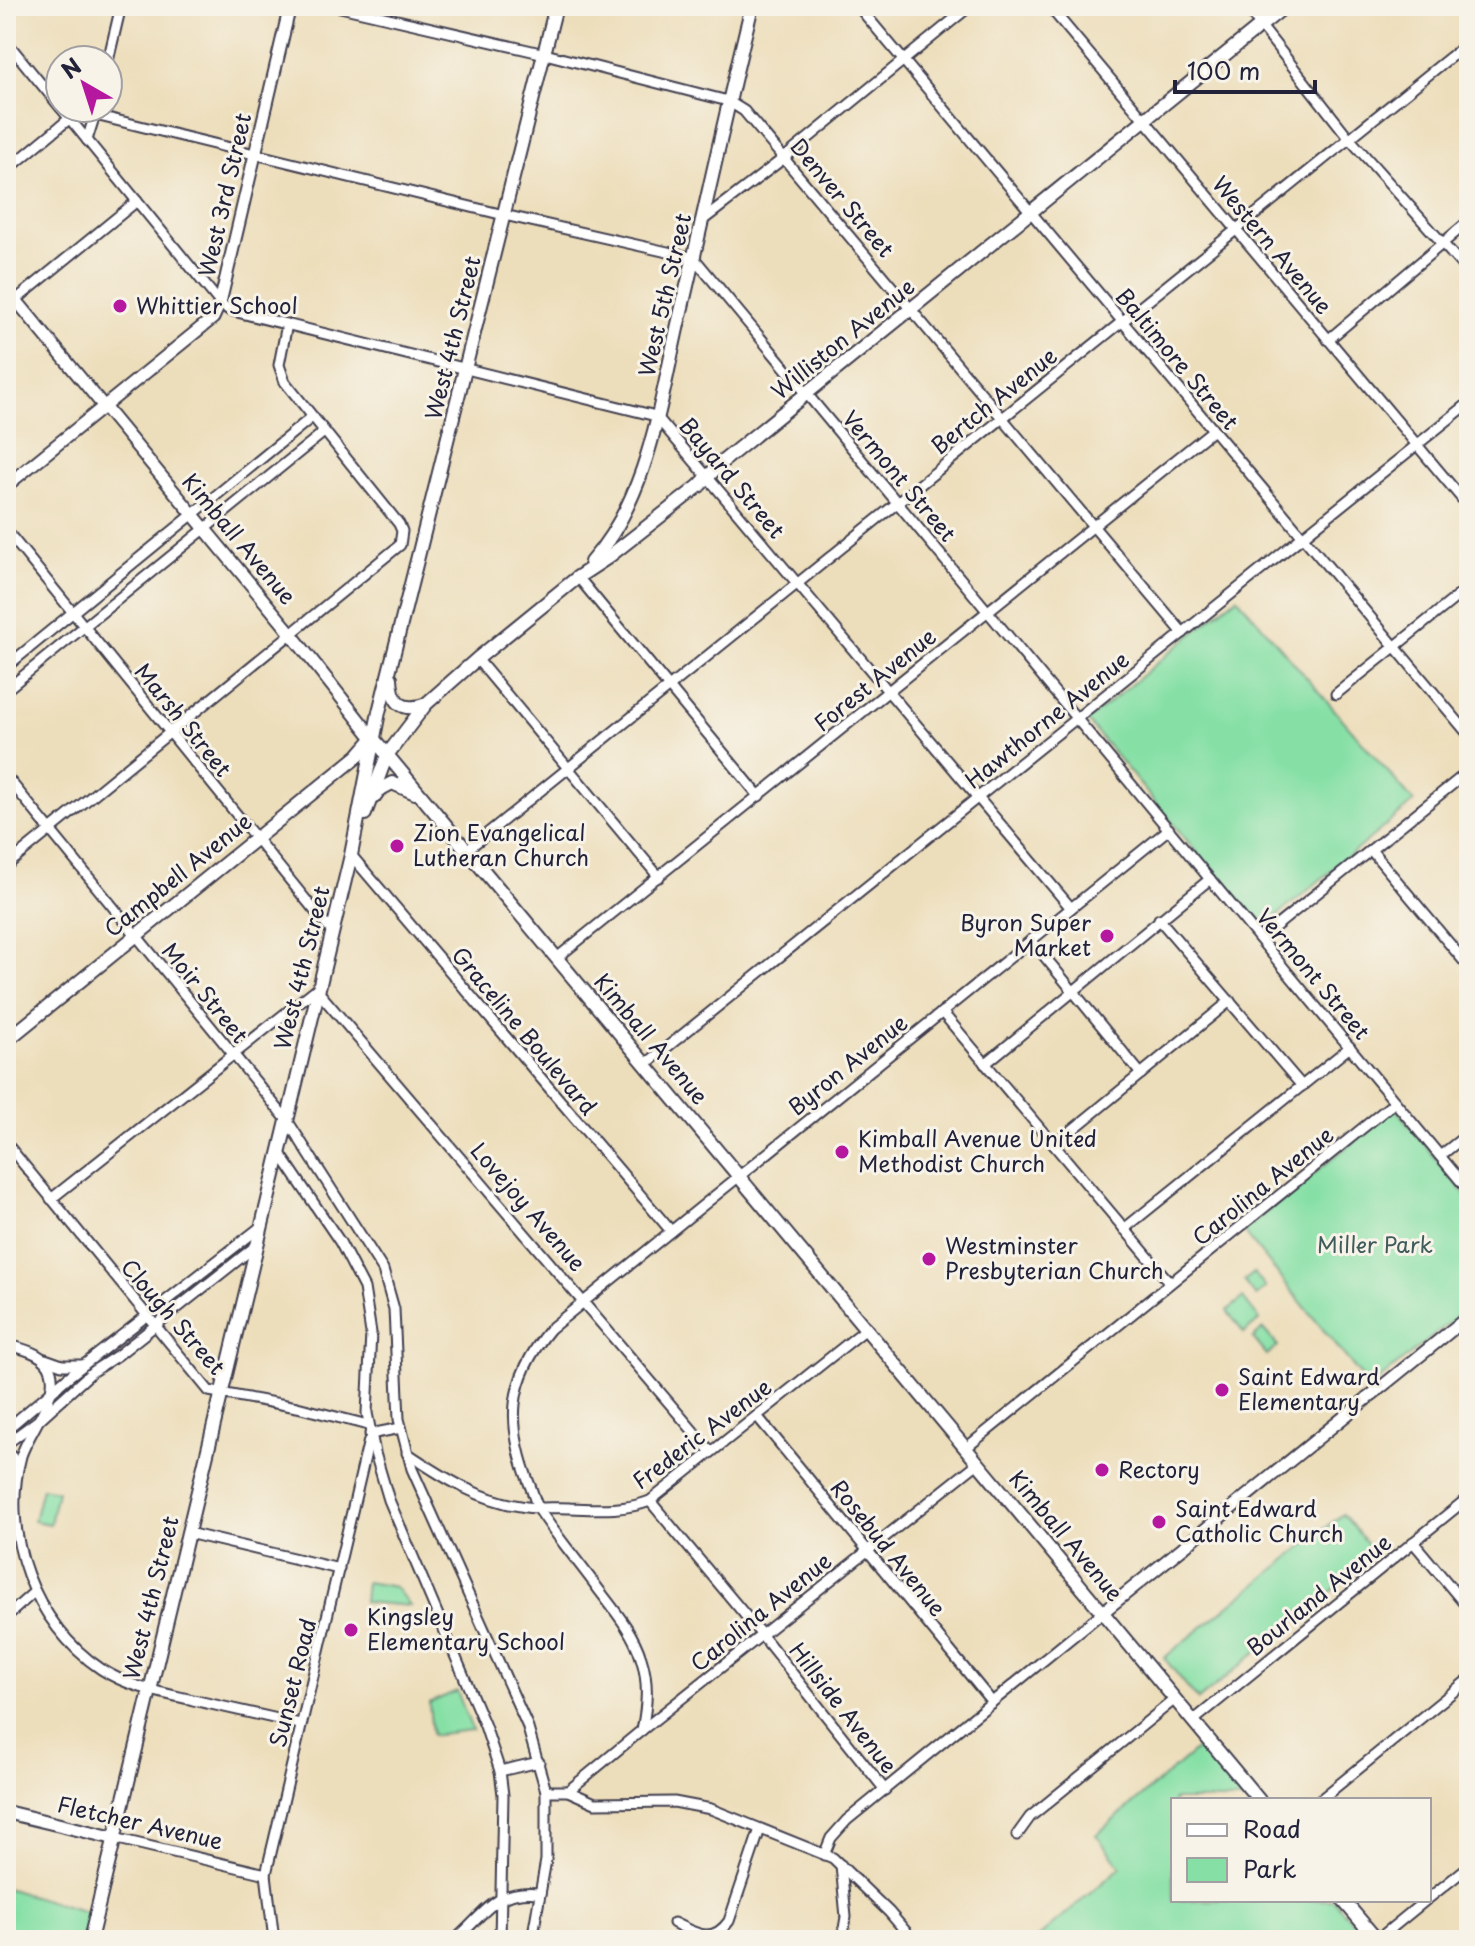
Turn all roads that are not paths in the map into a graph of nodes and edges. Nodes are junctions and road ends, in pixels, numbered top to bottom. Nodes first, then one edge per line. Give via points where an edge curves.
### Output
1 (121, 6) edge
2 (290, 6) edge
3 (336, 6) edge
4 (556, 6) edge
5 (752, 6) edge
6 (858, 6) edge
7 (970, 6) edge
8 (1049, 6) edge
9 (1245, 6) edge
10 (1285, 6) edge
11 (1261, 25) junction
12 (6, 41) edge
13 (1469, 42) edge
14 (112, 44) edge
15 (545, 54) junction
16 (902, 59) junction
17 (44, 88) edge
18 (728, 101) junction
19 (124, 119) edge
20 (1145, 121) junction
21 (63, 124) edge
22 (73, 124) edge
23 (92, 124) edge
24 (1349, 138) junction
25 (87, 140) junction
26 (255, 153) junction
27 (784, 158) junction
28 (6, 171) edge
29 (137, 201) junction
30 (1029, 213) junction
31 (504, 215) junction
32 (703, 220) junction
33 (1469, 221) edge
34 (1235, 229) junction
35 (1443, 242) junction
36 (694, 258) junction
37 (1469, 273) edge
38 (16, 300) junction
39 (220, 303) junction
40 (6, 308) edge
41 (912, 309) junction
42 (1121, 322) junction
43 (287, 324) junction
44 (1328, 340) junction
45 (466, 368) junction
46 (808, 394) junction
47 (1469, 403) edge
48 (104, 407) junction
49 (656, 416) junction
50 (312, 417) junction
51 (1003, 417) junction
52 (1213, 430) junction
53 (324, 432) junction
54 (1416, 446) junction
55 (709, 476) junction
56 (6, 486) edge
57 (898, 502) junction
58 (1469, 507) edge
59 (193, 514) junction
60 (1094, 526) junction
61 (205, 529) junction
62 (6, 530) edge
63 (1303, 536) junction
64 (578, 577) junction
65 (798, 583) junction
66 (1469, 587) edge
67 (988, 612) junction
68 (73, 613) junction
69 (84, 626) junction
70 (1183, 633) junction
71 (292, 634) junction
72 (1395, 648) junction
73 (477, 659) junction
74 (392, 663) junction
75 (6, 667) edge
76 (669, 687) junction
77 (6, 690) edge
78 (889, 692) junction
79 (1336, 694) dead end
80 (426, 704) junction
81 (1077, 718) junction
82 (171, 733) junction
83 (1469, 735) edge
84 (373, 738) junction
85 (387, 755) junction
86 (568, 769) junction
87 (1469, 771) edge
88 (6, 776) edge
89 (759, 796) junction
90 (978, 798) junction
91 (428, 803) junction
92 (367, 807) junction
93 (1169, 829) junction
94 (50, 830) junction
95 (256, 838) junction
96 (468, 849) junction
97 (1371, 850) junction
98 (351, 855) junction
99 (6, 866) edge
100 (659, 877) junction
101 (1210, 879) junction
102 (1071, 908) junction
103 (1159, 919) junction
104 (332, 932) junction
105 (135, 936) junction
106 (1260, 939) junction
107 (1031, 940) junction
108 (558, 957) junction
109 (1469, 967) edge
110 (316, 989) junction
111 (1073, 991) junction
112 (1230, 1001) junction
113 (942, 1012) junction
114 (6, 1041) edge
115 (1350, 1047) junction
116 (232, 1054) junction
117 (646, 1064) junction
118 (985, 1064) junction
119 (1141, 1074) junction
120 (1302, 1086) junction
121 (1395, 1102) junction
122 (287, 1120) junction
123 (1469, 1133) edge
124 (6, 1143) edge
125 (1054, 1145) junction
126 (279, 1152) junction
127 (1440, 1156) junction
128 (739, 1176) junction
129 (1469, 1191) edge
130 (51, 1199) junction
131 (263, 1225) junction
132 (1124, 1229) junction
133 (671, 1231) junction
134 (258, 1245) junction
135 (1170, 1283) junction
136 (585, 1301) junction
137 (1469, 1316) edge
138 (147, 1317) junction
139 (155, 1326) junction
140 (866, 1329) junction
141 (6, 1344) edge
142 (42, 1358) junction
143 (83, 1365) junction
144 (50, 1393) junction
145 (220, 1393) junction
146 (757, 1416) junction
147 (40, 1419) junction
148 (401, 1428) junction
149 (6, 1430) edge
150 (369, 1431) junction
151 (6, 1444) edge
152 (966, 1448) junction
153 (6, 1452) edge
154 (711, 1452) junction
155 (407, 1453) junction
156 (978, 1463) junction
157 (17, 1468) junction
158 (1469, 1497) edge
159 (650, 1501) junction
160 (538, 1508) junction
161 (188, 1533) junction
162 (1413, 1542) junction
163 (866, 1551) junction
164 (339, 1569) junction
165 (33, 1593) junction
166 (1469, 1609) edge
167 (1103, 1612) junction
168 (6, 1617) edge
169 (761, 1634) junction
170 (1469, 1679) edge
171 (150, 1690) junction
172 (1175, 1699) junction
173 (992, 1702) junction
174 (1193, 1721) junction
175 (300, 1724) junction
176 (642, 1730) junction
177 (539, 1762) junction
178 (500, 1771) junction
179 (885, 1790) junction
180 (546, 1791) junction
181 (568, 1791) junction
182 (1257, 1798) edge
183 (1322, 1798) edge
184 (6, 1812) edge
185 (760, 1829) junction
186 (1017, 1835) dead end
187 (114, 1838) junction
188 (824, 1855) junction
189 (841, 1865) junction
190 (1469, 1866) edge
191 (266, 1874) junction
192 (540, 1893) junction
193 (501, 1897) junction
194 (1431, 1897) edge
195 (1345, 1902) edge
196 (1424, 1902) edge
197 (674, 1923) dead end
198 (90, 1940) edge
199 (274, 1940) edge
200 (455, 1940) edge
201 (500, 1940) edge
202 (532, 1940) edge
203 (842, 1940) edge
204 (913, 1940) edge
205 (1377, 1940) edge

1 - 14 street
2 - 26 street, West 3rd Street
3 - 15 street, Denver Street
4 - 15 main road, West 4th Street
5 - 18 main road, West 5th Street
6 - 16 street, Baltimore Street
7 - 16 street
8 - 20 street, Western Avenue
9 - 11 street
10 - 11 main road, Williston Avenue
11 - 20 main road, Williston Avenue
11 - 24 street
12 - 17 street
13 - 24 street, Bertch Avenue
15 - 18 street, Denver Street
15 - 31 main road, West 4th Street
16 - 27 street
16 - 30 street, Baltimore Street
18 - 27 street, Denver Street via 751,117
18 - 32 main road, West 5th Street
19 - 26 street
20 - 30 main road, Williston Avenue
20 - 34 street, Western Avenue
21 - 28 street
22 - 25 street
23 - 25 street
24 - 34 street, Bertch Avenue
24 - 35 street
25 - 29 street
26 - 31 street
26 - 39 street, West 3rd Street
27 - 32 street
27 - 41 street, Denver Street
29 - 38 street
29 - 39 street
30 - 41 main road, Williston Avenue
30 - 42 street, Baltimore Street
31 - 36 street
31 - 45 main road, West 4th Street
32 - 36 main road, West 5th Street
33 - 35 street
34 - 42 street, Bertch Avenue
34 - 44 street, Western Avenue
35 - 37 street
35 - 44 street
36 - 46 street, Vermont Street
36 - 49 main road, West 5th Street
38 - 40 street
38 - 48 street, Kimball Avenue
39 - 43 street, Bayard Street via 238,314
39 - 48 street, West 3rd Street via 204,327
41 - 46 main road, Williston Avenue
41 - 51 street, Denver Street
42 - 51 street, Bertch Avenue
42 - 52 street, Baltimore Street
43 - 45 street, Bayard Street
43 - 50 street via 280,373
44 - 54 street, Western Avenue
45 - 49 street, Bayard Street
45 - 74 main road, West 4th Street
46 - 55 main road, Williston Avenue
46 - 57 street, Vermont Street
47 - 54 street, Hawthorne Avenue
48 - 56 street, West 3rd Street
48 - 59 street, Kimball Avenue
49 - 55 street, Bayard Street
49 - 64 main road, West 5th Street via 624,514
50 - 53 street
50 - 59 street
51 - 57 street, Bertch Avenue
51 - 60 street, Denver Street
52 - 60 street, Forest Avenue
52 - 63 street, Baltimore Street
53 - 61 street
53 - 71 street via 399,524 402,537 394,551
54 - 58 street, Western Avenue
54 - 63 street, Hawthorne Avenue
55 - 64 main road, Williston Avenue
55 - 65 street, Bayard Street
57 - 65 street, Bertch Avenue
57 - 67 street, Vermont Street
59 - 61 street, Kimball Avenue
59 - 68 street
60 - 67 street, Forest Avenue
60 - 70 street, Denver Street
61 - 69 street
61 - 71 street, Kimball Avenue
62 - 68 street, Marsh Street
63 - 70 street, Hawthorne Avenue
63 - 72 street, Baltimore Street
64 - 73 main road, Williston Avenue
64 - 76 street
65 - 76 street, Bertch Avenue
65 - 78 street, Bayard Street
66 - 72 street
67 - 78 street, Forest Avenue
67 - 81 street, Vermont Street
68 - 69 street, Marsh Street
68 - 75 street
69 - 77 street
69 - 82 street, Marsh Street
70 - 81 street, Hawthorne Avenue
71 - 82 street
71 - 84 street, Kimball Avenue
72 - 79 street
72 - 83 street, Baltimore Street
73 - 80 main road, Williston Avenue
73 - 86 street
74 - 80 main road via 396,701 408,708
74 - 84 main road, West 4th Street
76 - 86 street, Bertch Avenue
76 - 89 street
78 - 89 street, Forest Avenue
78 - 90 street, Bayard Street
80 - 85 main road, Williston Avenue
81 - 90 street, Hawthorne Avenue
81 - 93 street, Vermont Street
82 - 94 street
82 - 95 street, Marsh Street
84 - 85 main road, Kimball Avenue
84 - 95 main road, Campbell Avenue
84 - 98 main road, West 4th Street
85 - 91 main road, Kimball Avenue
85 - 92 main road, Williston Avenue
86 - 96 street, Bertch Avenue
86 - 100 street
87 - 97 street
88 - 94 street, Moir Street
89 - 100 street, Forest Avenue
90 - 102 street, Bayard Street
90 - 117 street, Hawthorne Avenue
91 - 92 main road via 392,783
91 - 96 main road, Kimball Avenue
92 - 98 main road, Williston Avenue
93 - 101 street, Vermont Street
93 - 102 street, Byron Avenue
94 - 99 street
94 - 105 street, Moir Street
95 - 104 street, Marsh Street
95 - 105 main road, Campbell Avenue
96 - 108 main road, Kimball Avenue
97 - 106 street
97 - 109 street
98 - 104 main road, West 4th Street
98 - 133 street, Graceline Boulevard
100 - 108 street, Forest Avenue
101 - 103 street
101 - 106 street, Vermont Street
102 - 107 street, Byron Avenue
103 - 111 street
103 - 112 street
104 - 110 main road, West 4th Street
105 - 114 main road, Campbell Avenue
105 - 116 street, Moir Street
106 - 115 street, Vermont Street
107 - 111 street
107 - 113 street, Byron Avenue
108 - 117 main road, Kimball Avenue
110 - 116 street
110 - 122 main road, West 4th Street
110 - 136 street, Lovejoy Avenue
111 - 118 street
111 - 119 street
112 - 119 street
112 - 120 street
113 - 118 street
113 - 128 street, Byron Avenue
115 - 120 street
115 - 121 street, Vermont Street
116 - 122 street, Moir Street
116 - 130 street
117 - 128 main road, Kimball Avenue
118 - 125 street
119 - 125 street
120 - 132 street
121 - 127 street, Vermont Street
121 - 135 street, Carolina Avenue
122 - 126 main road, West 4th Street
122 - 148 street, Moir Street via 388,1283
123 - 127 street
124 - 130 street, Clough Street
125 - 132 street
126 - 131 main road, West 4th Street
126 - 150 street via 340,1242 364,1288 371,1333
127 - 129 street, Vermont Street
128 - 133 street, Byron Avenue
128 - 140 main road, Kimball Avenue
130 - 138 street, Clough Street
131 - 134 main road, West 4th Street
131 - 138 street
132 - 135 street
133 - 136 street, Byron Avenue
134 - 139 street
134 - 145 main road, West 4th Street
135 - 152 street, Carolina Avenue
136 - 154 street, Lovejoy Avenue
136 - 160 street, Byron Avenue via 550,1329 525,1365 513,1408 517,1452
137 - 167 street
138 - 139 street, Clough Street
138 - 143 street
139 - 145 street, Clough Street via 209,1391
139 - 147 street
140 - 146 street, Frederic Avenue
140 - 152 main road, Kimball Avenue
141 - 142 street
142 - 143 street
142 - 144 street via 51,1370
143 - 144 street
144 - 147 street
144 - 149 street
145 - 150 street, Clough Street via 297,1407
145 - 161 main road, West 4th Street
146 - 154 street, Frederic Avenue
146 - 163 street, Rosebud Avenue
147 - 151 street
147 - 157 street
148 - 150 street
148 - 155 street, Moir Street
150 - 164 street, Sunset Road
150 - 178 street via 389,1500
152 - 156 main road, Kimball Avenue
153 - 157 street
154 - 159 street, Frederic Avenue
155 - 160 street, Frederic Avenue via 475,1494
155 - 177 street, Moir Street
156 - 163 street, Carolina Avenue
156 - 167 main road, Kimball Avenue
157 - 165 street via 16,1544
158 - 162 street, Bourland Avenue
159 - 160 street, Frederic Avenue via 614,1509
159 - 169 street, Hillside Avenue
160 - 176 street, Byron Avenue via 638,1650 647,1687
161 - 164 street
161 - 171 main road, West 4th Street
162 - 166 street
162 - 174 street, Bourland Avenue
163 - 169 street, Carolina Avenue
163 - 173 street, Rosebud Avenue
164 - 175 street, Sunset Road
165 - 168 street
165 - 171 street via 94,1664
167 - 172 main road, Kimball Avenue
167 - 173 street
169 - 176 street, Carolina Avenue
169 - 179 street, Hillside Avenue
170 - 183 street
171 - 175 street
171 - 187 main road, West 4th Street
172 - 174 main road, Kimball Avenue
172 - 186 street via 1030,1817
173 - 179 street
174 - 182 main road, Kimball Avenue
175 - 191 street, Sunset Road
176 - 181 street, Carolina Avenue
177 - 178 street
177 - 180 street, Moir Street
178 - 193 street
179 - 188 street via 838,1829
180 - 181 street
180 - 192 street, Moir Street via 546,1860
181 - 185 street via 595,1803 690,1804
184 - 187 main road, Fletcher Avenue
185 - 188 street
185 - 197 street via 724,1928 708,1937
187 - 191 street, Fletcher Avenue
187 - 198 main road, West 4th Street
188 - 189 street
189 - 203 street via 846,1917
189 - 204 street
190 - 194 street
191 - 199 street, Sunset Road
192 - 193 street via 518,1891
192 - 202 street, Moir Street
193 - 200 street
193 - 201 street
195 - 205 main road
196 - 205 street

